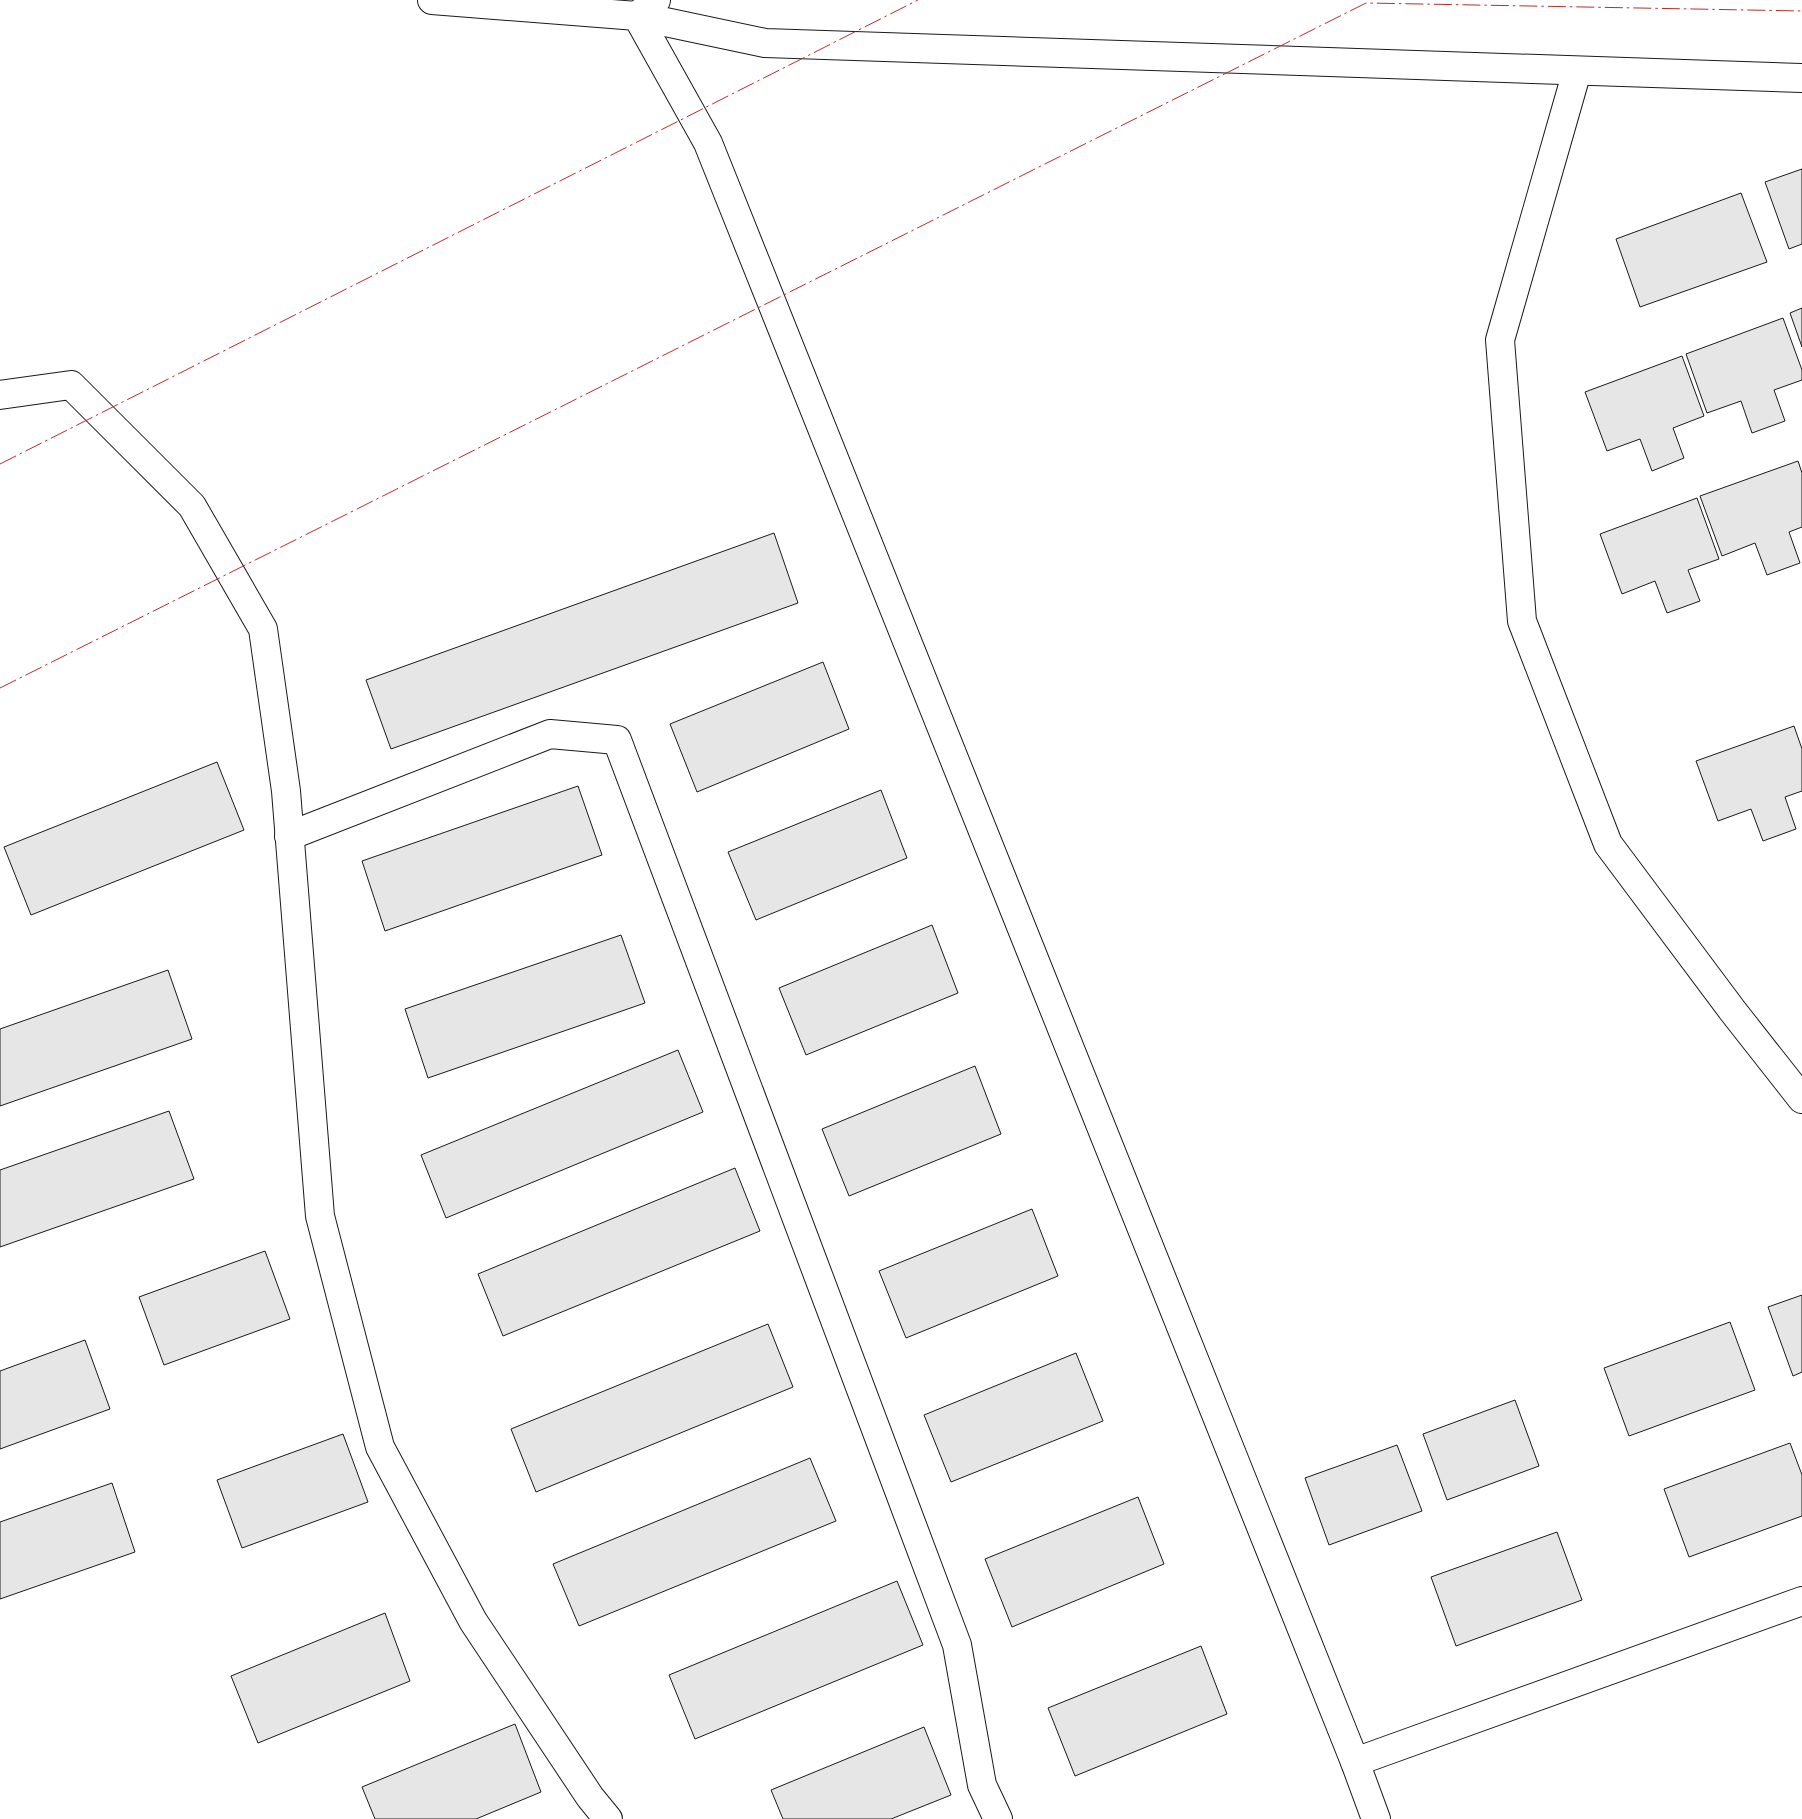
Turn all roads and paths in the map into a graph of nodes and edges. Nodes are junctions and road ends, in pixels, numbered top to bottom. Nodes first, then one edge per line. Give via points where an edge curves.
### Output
1 (432, 0) edge
2 (647, 8) edge
3 (1577, 71) junction
4 (1802, 78) edge
5 (0, 395) edge
6 (289, 836) junction
7 (1802, 1100) edge
8 (1802, 1601) edge
9 (1355, 1762) junction
10 (608, 1819) edge
11 (998, 1819) edge
12 (1376, 1819) edge

1 - 2 street
2 - 3 street via 765,43
2 - 9 street via 708,143
3 - 4 street
3 - 7 street via 1500,340 1522,621 1608,844
5 - 6 street via 71,386 192,506 263,628 286,791
6 - 10 street via 320,1216 380,1447 473,1621
6 - 11 street via 550,734 617,740 957,1645 982,1785
8 - 9 street
9 - 12 street

